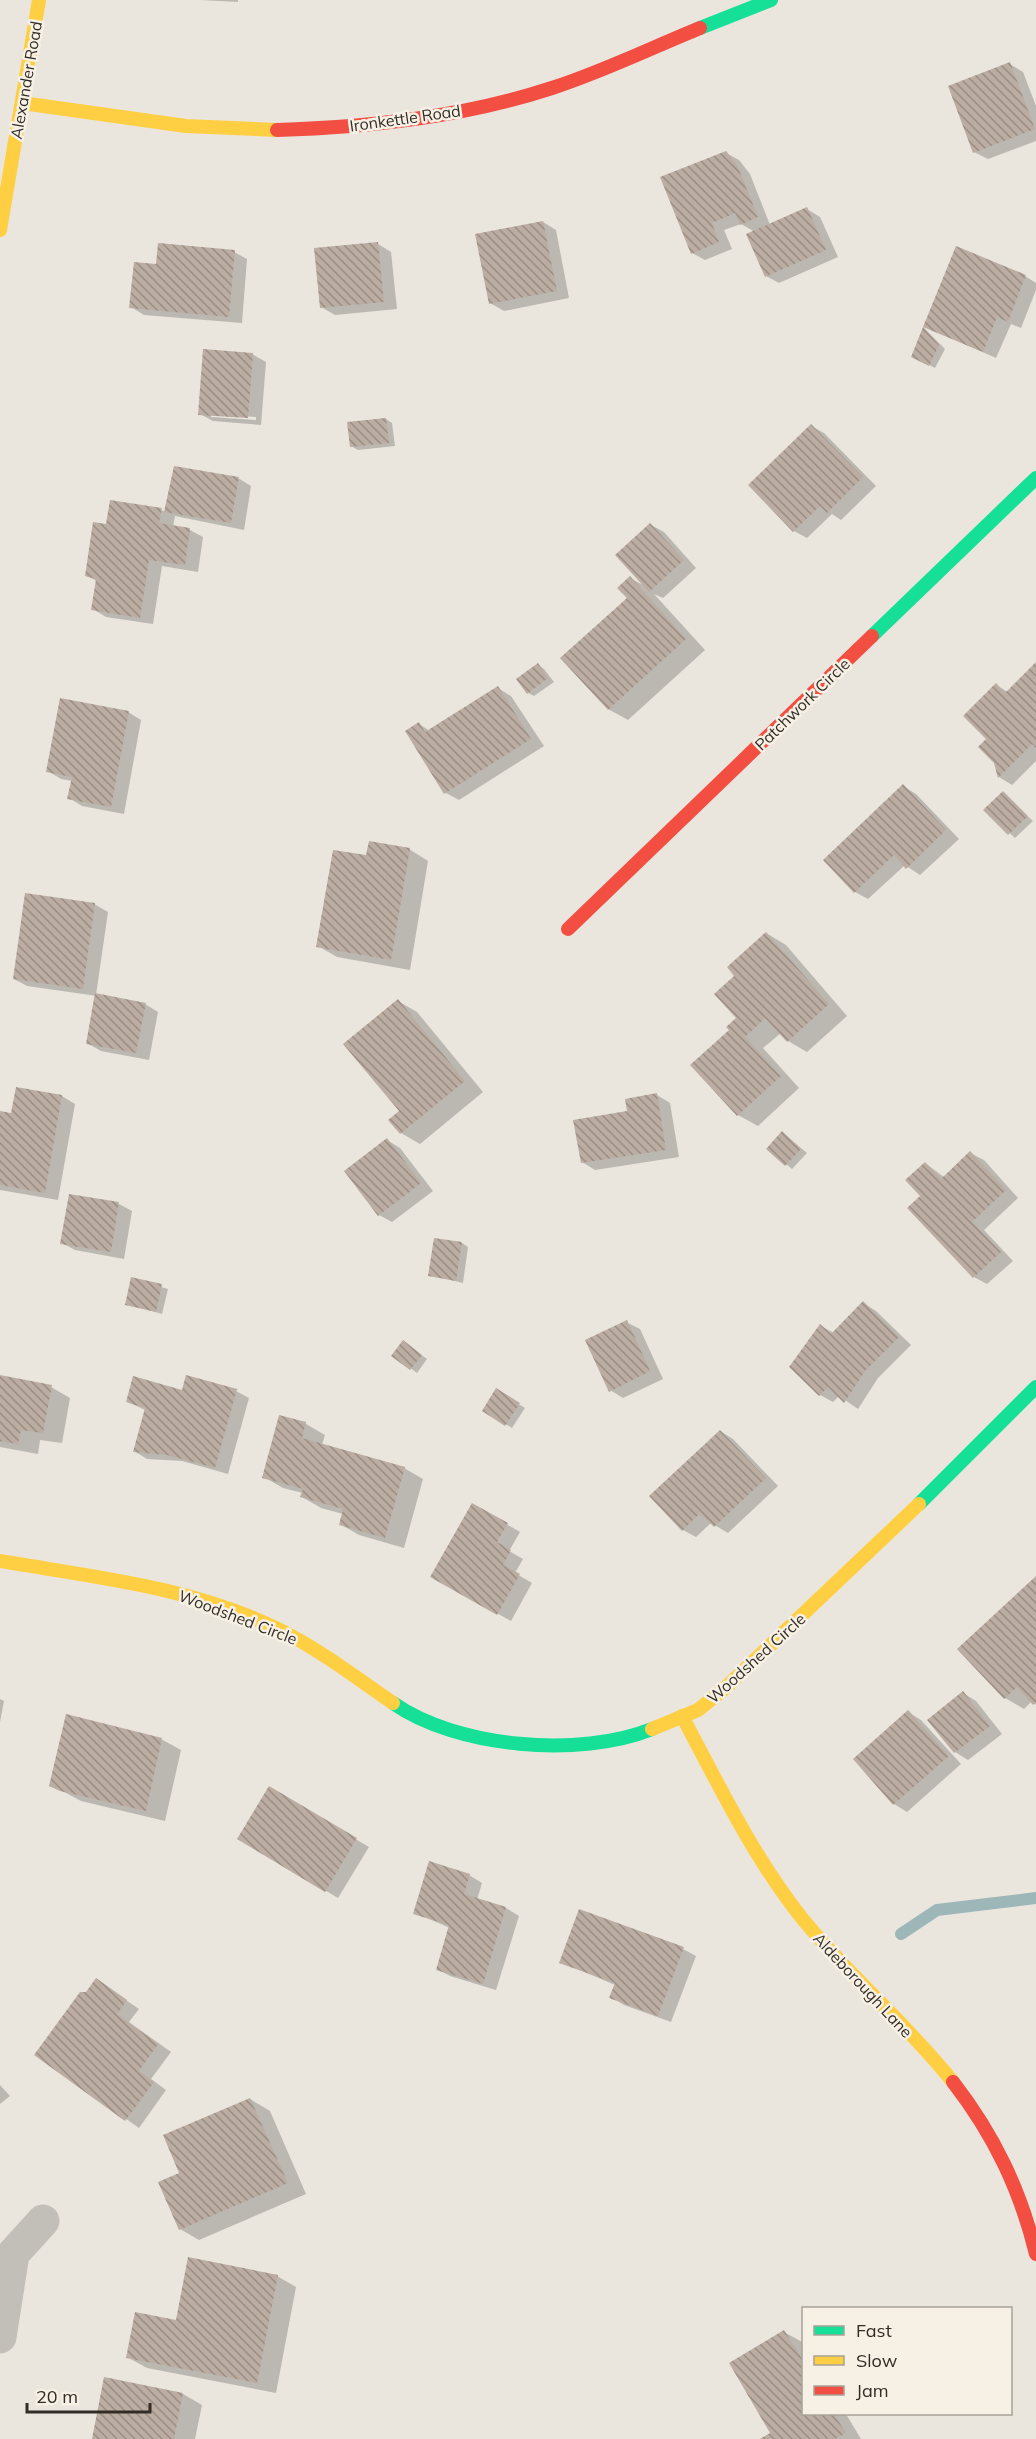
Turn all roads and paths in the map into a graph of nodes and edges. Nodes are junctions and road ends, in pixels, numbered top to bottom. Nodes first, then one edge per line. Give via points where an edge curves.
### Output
1 (39, 0) edge
2 (771, 0) edge
3 (22, 104) junction
4 (0, 230) edge
5 (1036, 478) edge
6 (568, 929) dead end
7 (1036, 1387) edge
8 (0, 1561) edge
9 (682, 1716) junction
10 (43, 2221) dead end
11 (1036, 2254) edge
12 (0, 2337) edge

1 - 3 street, Alexander Road
2 - 3 street, Ironkettle Road via 552,88 458,112 350,128 237,130
3 - 4 street, Alexander Road
5 - 6 street, Patchwork Circle
7 - 9 street, Woodshed Circle via 886,1538 723,1690 698,1710
8 - 9 street, Woodshed Circle via 195,1598 314,1648 404,1711 501,1743 569,1746 639,1734
9 - 11 street, Aldeborough Lane via 753,1845 801,1917 945,2072 989,2132 1009,2170
10 - 12 street via 13,2254

